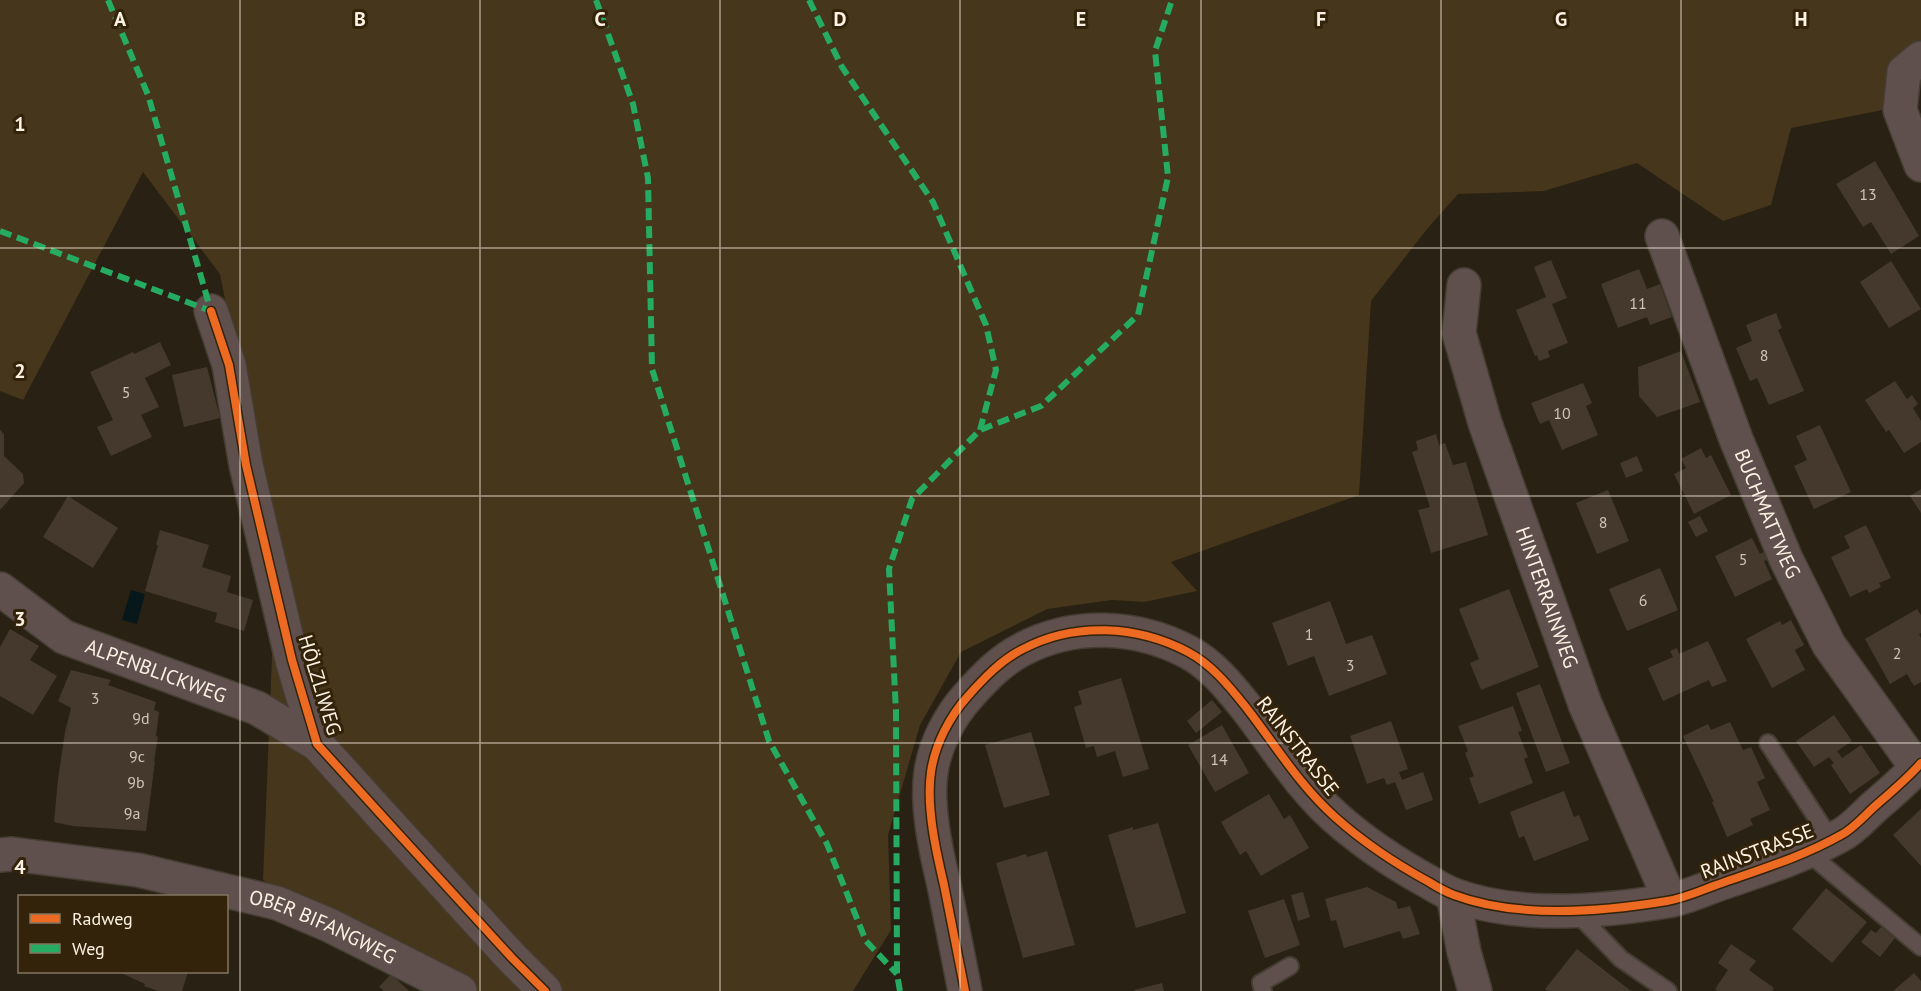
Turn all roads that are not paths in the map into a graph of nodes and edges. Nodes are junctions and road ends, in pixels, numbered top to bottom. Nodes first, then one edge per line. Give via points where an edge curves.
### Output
1 (1921, 58) edge
2 (1921, 165) edge
3 (1662, 236) dead end
4 (1464, 285) dead end
5 (211, 311) dead end
6 (0, 590) edge
7 (1768, 743) dead end
8 (317, 744) junction
9 (1919, 766) edge
10 (1819, 845) junction
11 (0, 855) edge
12 (1453, 895) junction
13 (1670, 900) junction
14 (1576, 912) junction
15 (1921, 947) edge
16 (1290, 966) dead end
17 (460, 991) edge
18 (545, 991) edge
19 (965, 991) edge
20 (1263, 991) edge
21 (1475, 991) edge
22 (1668, 991) edge

1 - 2 street via 1904,72 1900,110
3 - 9 street, BUCHMATTWEG via 1736,439 1786,559 1829,645
4 - 13 street, HINTERRAINWEG via 1459,333 1485,423 1585,704
5 - 8 street, HÖLZLIWEG via 229,365 246,465 292,660
6 - 8 street, ALPENBLICKWEG via 64,638 257,708
7 - 10 lane
8 - 18 street, HÖLZLIWEG
9 - 10 street, RAINSTRASSE via 1845,834
10 - 13 street, RAINSTRASSE via 1780,863
10 - 15 lane
11 - 17 street, OBER BIFANGWEG via 138,870 278,903
12 - 14 street, RAINSTRASSE via 1506,908
12 - 19 street, RAINSTRASSE via 1408,871 1336,819 1302,783 1229,686 1191,653 1131,632 1073,632 1021,650 997,666 962,702 938,744 931,772 934,842
12 - 21 street
13 - 14 street, RAINSTRASSE
14 - 22 lane via 1621,959
16 - 20 lane via 1261,983

